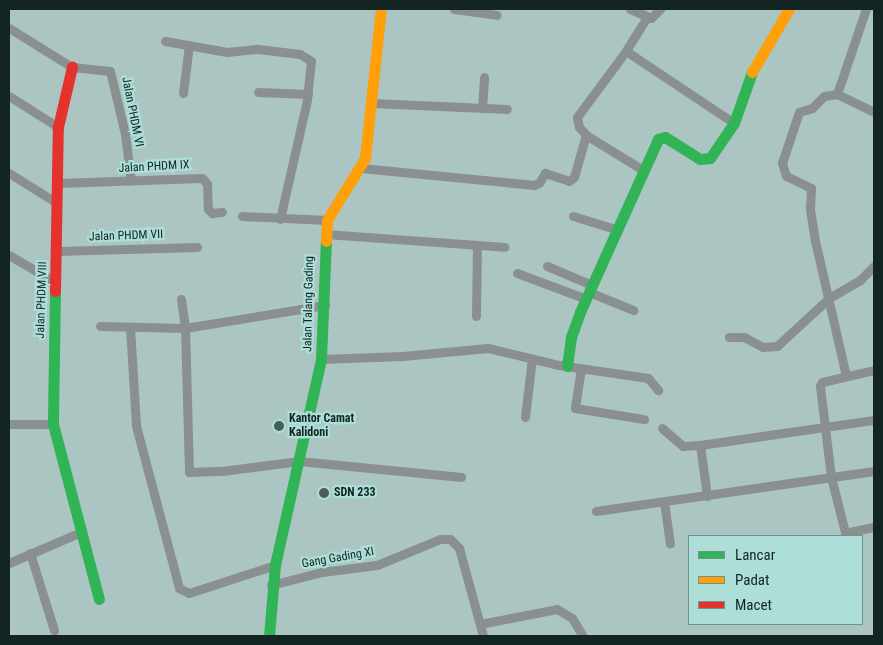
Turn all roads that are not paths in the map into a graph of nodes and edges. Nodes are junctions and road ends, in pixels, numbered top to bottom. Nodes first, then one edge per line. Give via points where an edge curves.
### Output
1 (381, 9) edge
2 (454, 9) edge
3 (630, 9) edge
4 (660, 9) edge
5 (866, 9) edge
6 (784, 11) edge
7 (497, 15) dead end
8 (647, 17) junction
9 (9, 28) edge
10 (165, 41) dead end
11 (189, 45) junction
12 (626, 51) junction
13 (72, 67) junction
14 (484, 77) dead end
15 (183, 92) dead end
16 (258, 92) dead end
17 (308, 94) junction
18 (837, 94) junction
19 (9, 96) edge
20 (372, 103) junction
21 (482, 108) junction
22 (507, 110) dead end
23 (874, 112) edge
24 (734, 123) junction
25 (58, 126) junction
26 (586, 135) junction
27 (361, 168) junction
28 (643, 170) junction
29 (9, 173) edge
30 (131, 182) junction
31 (58, 183) junction
32 (57, 203) junction
33 (222, 212) dead end
34 (242, 216) dead end
35 (573, 216) dead end
36 (280, 219) junction
37 (327, 220) junction
38 (615, 229) junction
39 (325, 234) junction
40 (477, 245) junction
41 (196, 247) dead end
42 (505, 248) dead end
43 (57, 251) junction
44 (9, 255) edge
45 (547, 266) dead end
46 (874, 266) edge
47 (517, 273) dead end
48 (54, 282) junction
49 (589, 292) junction
50 (829, 298) junction
51 (181, 299) dead end
52 (324, 306) junction
53 (633, 310) dead end
54 (476, 316) dead end
55 (100, 326) dead end
56 (130, 327) junction
57 (185, 328) junction
58 (729, 337) dead end
59 (532, 358) junction
60 (321, 359) junction
61 (566, 366) junction
62 (581, 368) junction
63 (874, 370) edge
64 (846, 376) junction
65 (658, 390) dead end
66 (525, 417) dead end
67 (644, 419) dead end
68 (874, 420) edge
69 (9, 424) edge
70 (53, 424) junction
71 (662, 428) dead end
72 (825, 429) junction
73 (700, 446) junction
74 (299, 461) junction
75 (874, 471) edge
76 (461, 477) dead end
77 (831, 477) junction
78 (707, 496) junction
79 (664, 502) junction
80 (596, 511) dead end
81 (874, 528) edge
82 (81, 532) junction
83 (845, 534) edge
84 (670, 544) dead end
85 (30, 554) junction
86 (9, 563) edge
87 (275, 566) junction
88 (272, 585) junction
89 (99, 599) dead end
90 (480, 624) junction
91 (54, 630) dead end
92 (269, 636) edge
93 (483, 636) edge
94 (583, 636) edge

1 - 20 street, Jalan Talang Gading
2 - 7 street
3 - 8 street
4 - 8 street via 655,16
5 - 18 street
6 - 24 street via 752,71
8 - 12 street
9 - 13 street, Jalan PHDM VI
10 - 11 street
11 - 15 street
11 - 17 street via 227,52 258,49 306,56 312,65
12 - 24 street
12 - 26 street via 577,117 579,128
13 - 25 street, Jalan PHDM VIII
13 - 30 street, Jalan PHDM VI via 106,69 112,73
14 - 21 street
16 - 17 street
17 - 36 street
18 - 23 street
18 - 50 street via 824,96 812,108 799,112 782,163 786,176 811,188 810,208
19 - 25 street
20 - 21 street
20 - 27 street, Jalan Talang Gading via 368,145
21 - 22 street
24 - 28 street via 717,152 706,160 664,136 660,137
25 - 31 street, Jalan PHDM VIII
26 - 27 street via 570,181 545,173 540,183 534,184
26 - 28 street
27 - 37 street, Jalan Talang Gading via 340,195
28 - 38 street
29 - 32 street
30 - 31 street, Jalan PHDM IX
30 - 33 street, Jalan PHDM IX via 202,178 207,184 208,209 212,213
31 - 32 street, Jalan PHDM VIII
32 - 43 street, Jalan PHDM VIII
34 - 36 street
35 - 38 street
36 - 37 street
37 - 39 street, Jalan Talang Gading
38 - 49 street
39 - 40 street
39 - 52 street, Jalan Talang Gading
40 - 42 street
40 - 54 street
41 - 43 street, Jalan PHDM VII
43 - 48 street, Jalan PHDM VIII
44 - 48 street
45 - 49 street
46 - 50 street via 860,280
47 - 49 street
48 - 70 street, Jalan PHDM VIII
49 - 53 street
49 - 61 street via 571,337
50 - 58 street via 776,346 763,347 744,337
50 - 64 street
51 - 57 street
52 - 57 street
52 - 60 street, Jalan Talang Gading
55 - 56 street
56 - 57 street
56 - 87 street via 138,435 179,588 189,593
57 - 74 street via 188,470 194,473 222,471
59 - 60 street via 488,348
59 - 61 street
59 - 66 street
60 - 74 street, Jalan Talang Gading
61 - 62 street
62 - 65 street via 648,378
62 - 67 street via 575,408
63 - 64 street
64 - 72 street via 821,383
68 - 72 street
69 - 70 street
70 - 82 street, Jalan PHDM VIII
71 - 73 street via 683,446
72 - 73 street
72 - 77 street
73 - 78 street
74 - 76 street
74 - 87 street, Jalan Talang Gading
75 - 77 street
77 - 78 street
77 - 83 street
78 - 79 street
79 - 80 street
79 - 84 street
81 - 83 street
82 - 85 street
82 - 89 street, Jalan PHDM VIII
85 - 86 street
85 - 91 street
87 - 88 street, Jalan Talang Gading
88 - 90 street, Gang Gading XI via 322,572 377,565 440,539 450,539 459,548
88 - 92 street, Jalan Talang Gading
90 - 93 street, Gang Gading XI
90 - 94 street via 557,609 572,618

